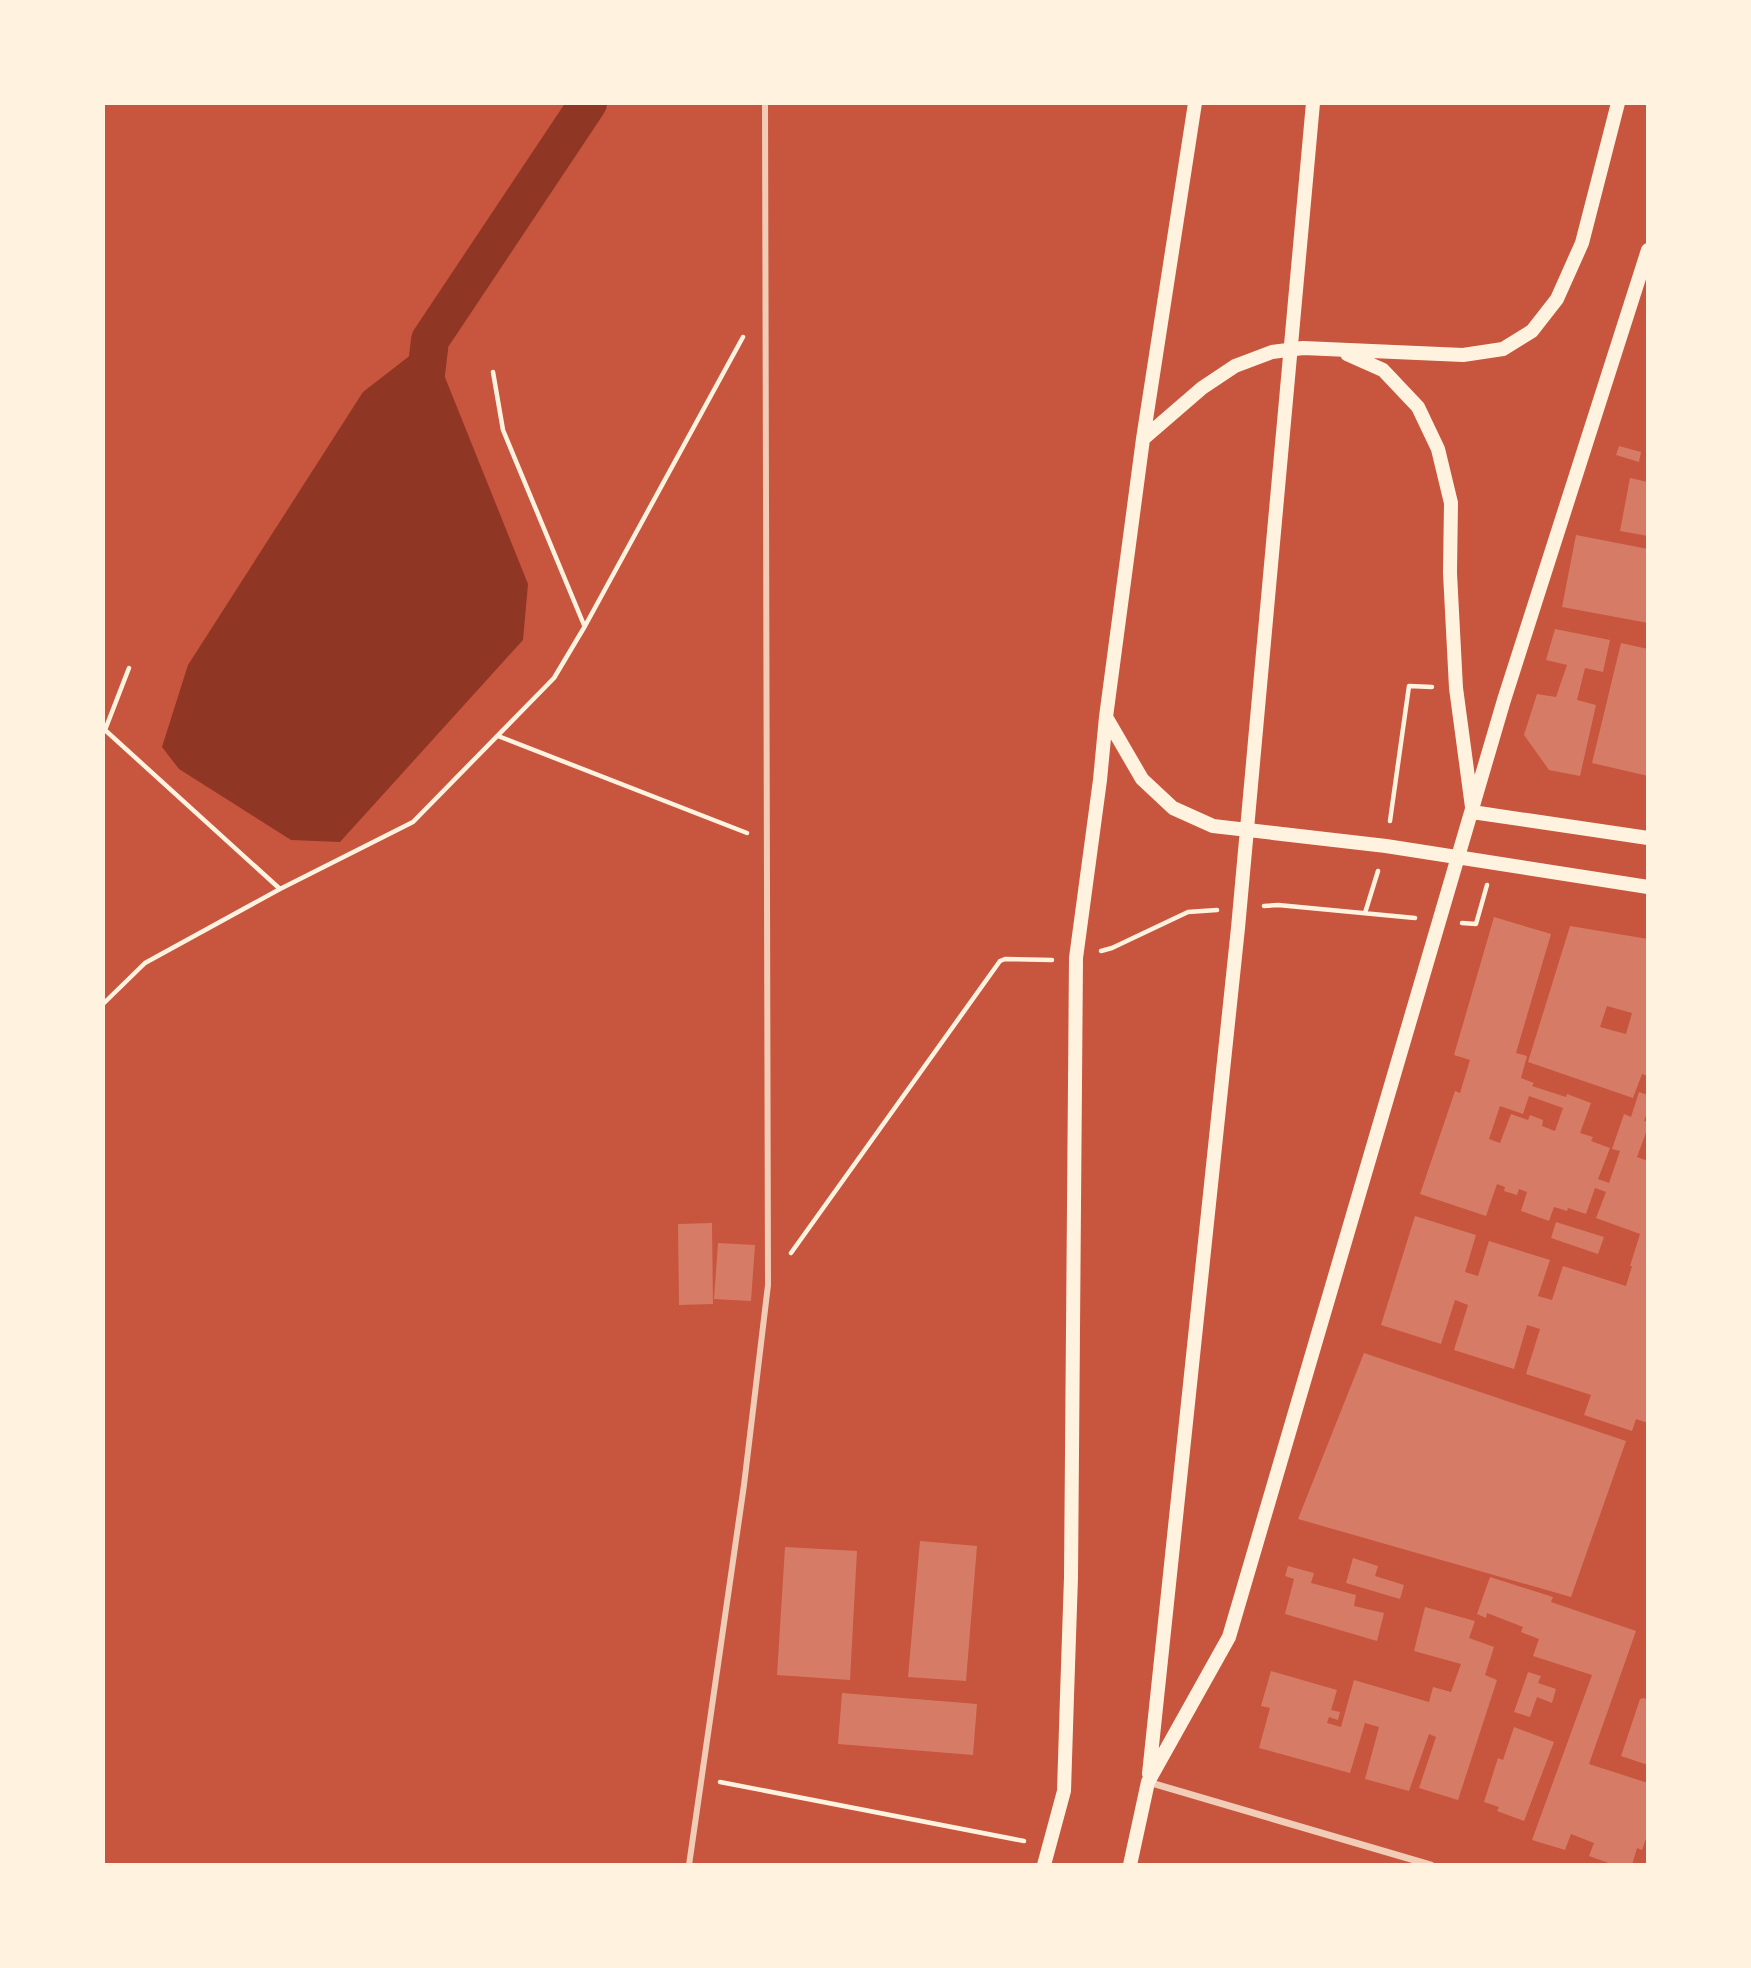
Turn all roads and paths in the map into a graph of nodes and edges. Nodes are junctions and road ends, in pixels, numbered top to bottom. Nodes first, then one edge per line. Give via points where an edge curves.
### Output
1 (765, 103) edge
2 (1195, 103) edge
3 (1313, 103) edge
4 (1618, 103) edge
5 (1648, 250) edge
6 (765, 296) junction
7 (1341, 351) junction
8 (493, 372) dead end
9 (1143, 439) junction
10 (585, 626) junction
11 (129, 668) dead end
12 (1456, 688) junction
13 (1106, 717) junction
14 (498, 736) junction
15 (1472, 811) junction
16 (1648, 838) edge
17 (768, 841) junction
18 (1386, 846) junction
19 (1459, 858) junction
20 (1648, 887) edge
21 (280, 888) junction
22 (1365, 913) dead end
23 (1076, 958) junction
24 (103, 1004) edge
25 (768, 1285) junction
26 (701, 1779) junction
27 (1148, 1782) junction
28 (1049, 1846) junction
29 (689, 1865) edge
30 (1044, 1865) edge
31 (1130, 1865) edge
32 (1431, 1865) edge

1 - 6 street
2 - 9 main road
3 - 27 main road via 1238,928
4 - 7 main road via 1582,243 1557,299 1532,331 1503,349 1463,355
5 - 15 main road
6 - 10 path
6 - 17 street
7 - 9 main road via 1303,348 1272,352 1236,366 1202,388
7 - 12 main road via 1383,370 1418,407 1438,449 1451,503
8 - 10 path via 503,430
9 - 13 main road
10 - 14 path via 554,678
11 - 21 path via 105,730
12 - 15 main road
12 - 18 path via 1409,686
13 - 18 main road via 1142,779 1173,808 1213,827
13 - 23 main road
14 - 17 path
14 - 21 path via 413,822
15 - 16 main road
15 - 19 main road
17 - 25 street
18 - 19 main road
18 - 22 path
19 - 20 main road
19 - 27 main road via 1229,1637
21 - 24 path via 145,962
23 - 25 path via 1000,961
23 - 28 main road via 1070,1591 1063,1791
25 - 26 street via 746,1475
26 - 28 path
26 - 29 street
27 - 31 main road
27 - 32 street
28 - 30 main road

